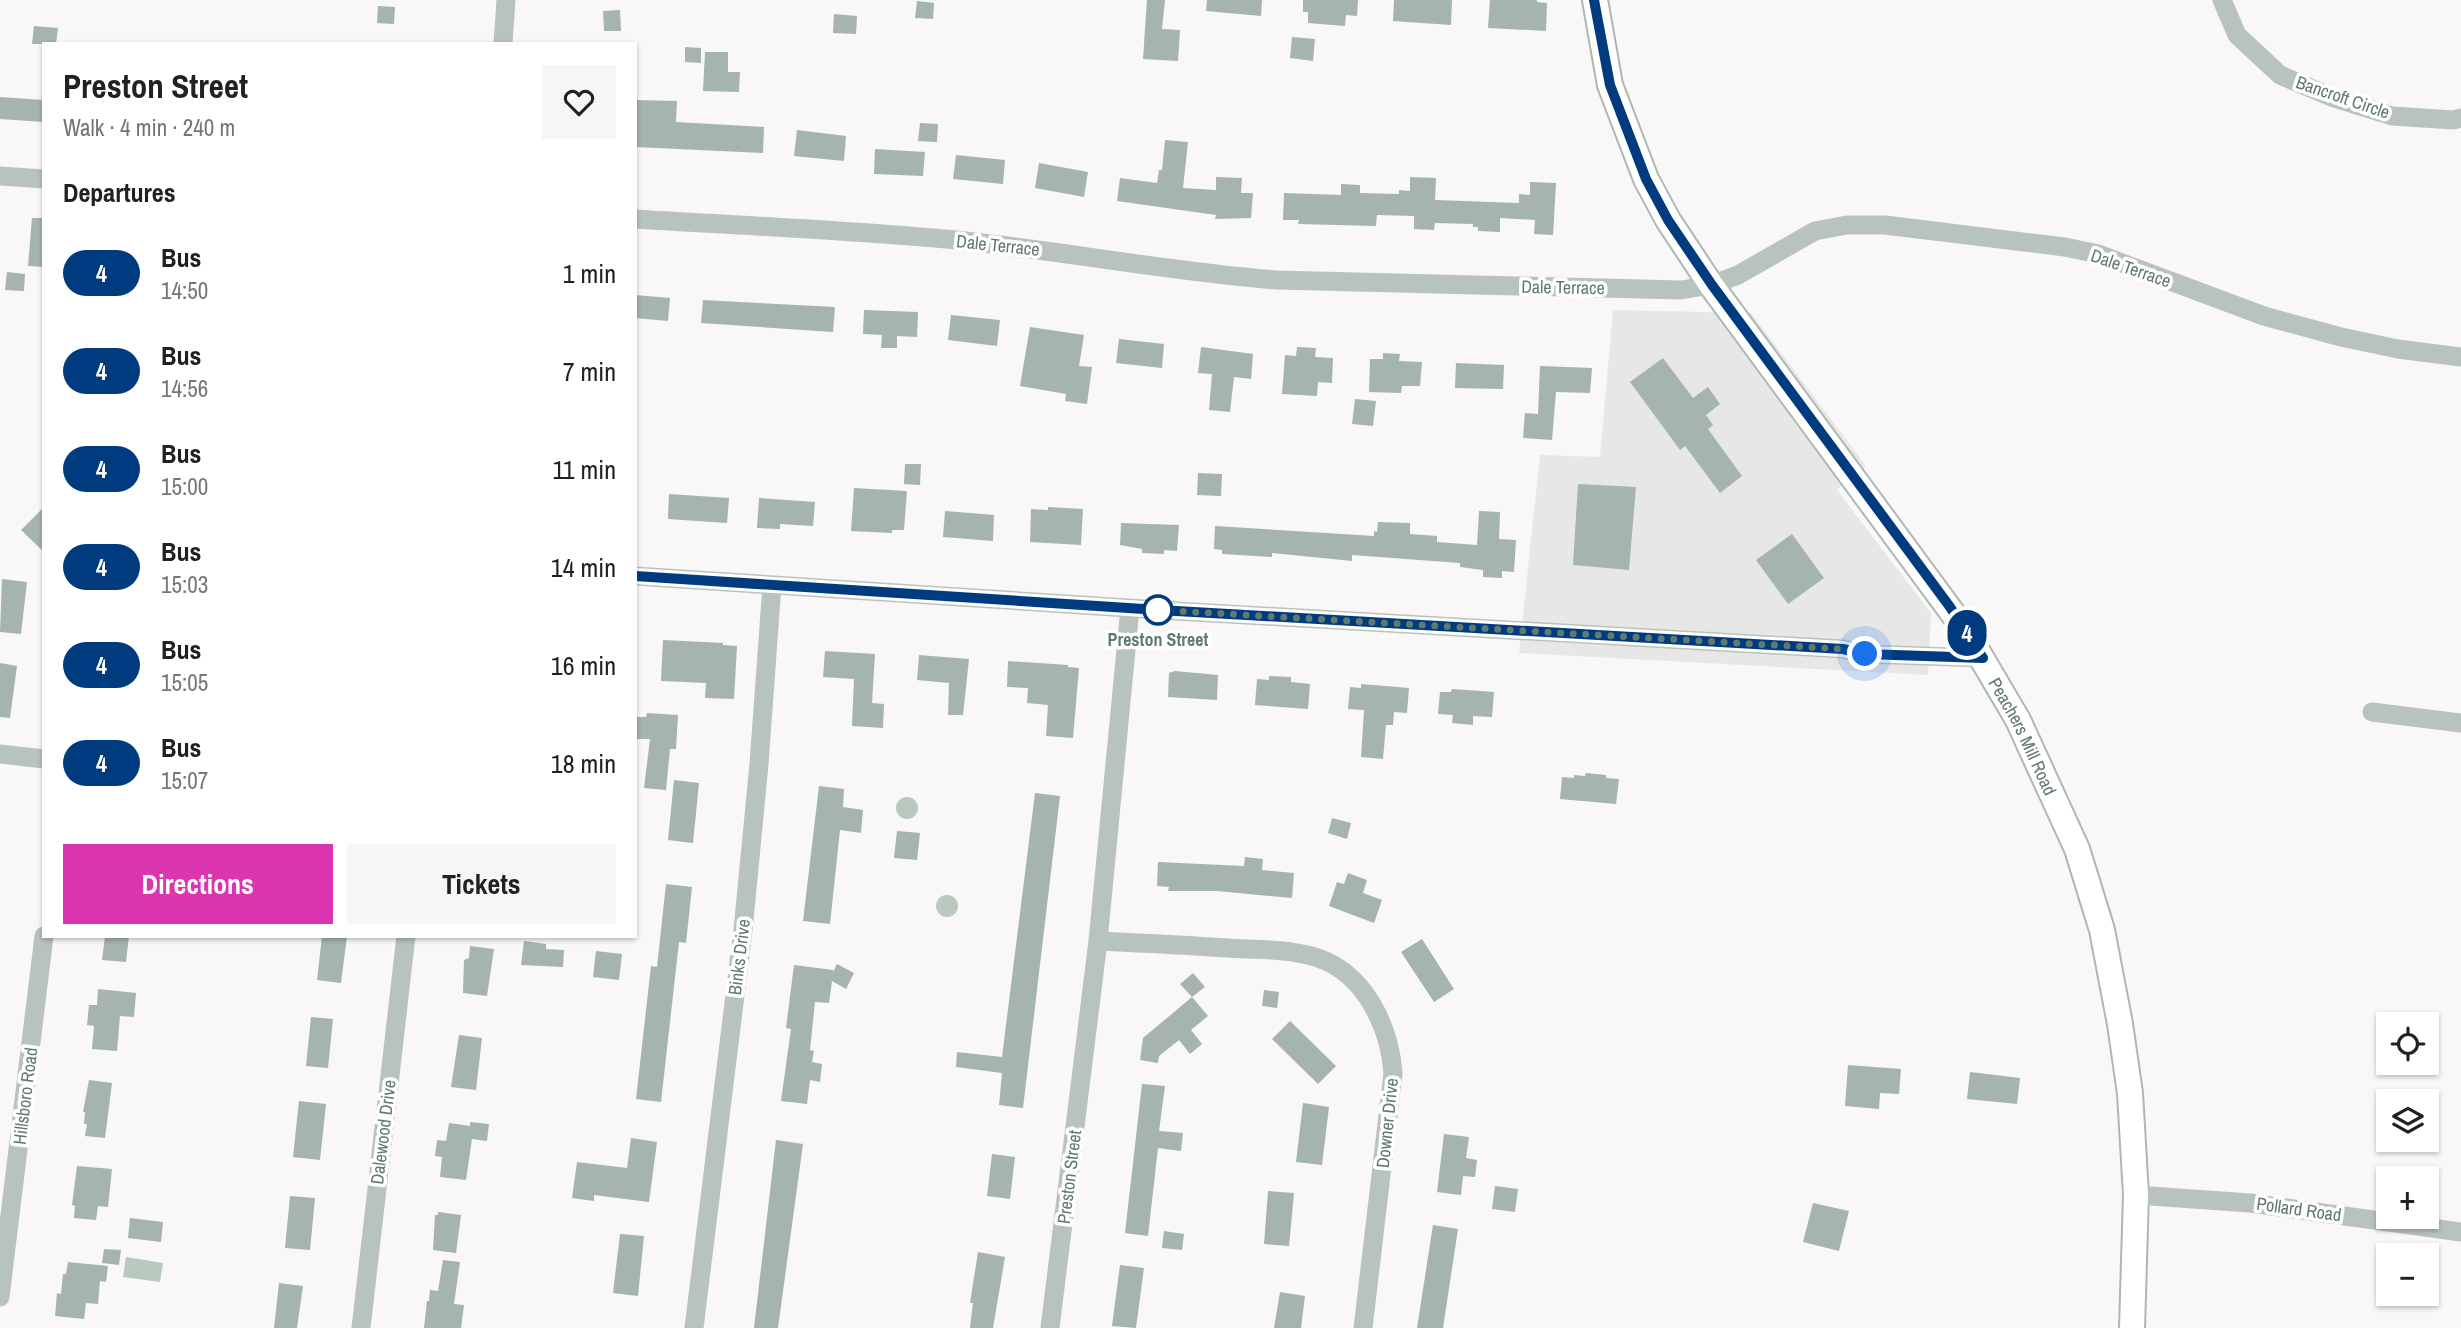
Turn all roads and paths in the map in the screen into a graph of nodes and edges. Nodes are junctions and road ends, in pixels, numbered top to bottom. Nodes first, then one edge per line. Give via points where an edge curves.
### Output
1 (506, 0) edge
2 (1595, 0) edge
3 (2222, 0) edge
4 (503, 42) edge
5 (2461, 118) edge
6 (0, 176) edge
7 (42, 179) edge
8 (637, 219) edge
9 (1712, 285) junction
10 (2461, 357) edge
11 (637, 576) edge
12 (772, 585) junction
13 (1129, 608) junction
14 (1983, 658) junction
15 (2372, 712) dead end
16 (2461, 723) edge
17 (0, 754) edge
18 (42, 759) edge
19 (44, 938) edge
20 (406, 938) edge
21 (1098, 941) junction
22 (2136, 1195) junction
23 (2461, 1232) edge
24 (0, 1297) edge
25 (361, 1328) edge
26 (694, 1328) edge
27 (1050, 1328) edge
28 (1363, 1328) edge
29 (2132, 1328) edge

1 - 4 street
2 - 9 main road, Peachers Mill Road via 1610,85 1646,179
3 - 5 street, Bancroft Circle via 2237,35 2280,75 2392,116
6 - 7 street
8 - 9 street, Dale Terrace via 963,241 1277,280 1681,290
9 - 10 street, Dale Terrace via 1815,231 1885,225 2098,254 2277,319 2364,342
9 - 14 main road, Peachers Mill Road
11 - 12 street
12 - 13 street
12 - 26 street, Binks Drive via 743,930
13 - 14 street
13 - 21 street, Preston Street
14 - 22 main road, Peachers Mill Road via 2018,720 2077,849 2102,930 2130,1093
15 - 16 street
17 - 18 street
19 - 24 street, Hillsboro Road
20 - 25 street, Dalewood Drive
21 - 27 street, Preston Street
21 - 28 street, Downer Drive via 1275,950 1307,956 1328,962 1363,991 1387,1032 1393,1073
22 - 23 street, Pollard Road via 2250,1203
22 - 29 main road, Peachers Mill Road

